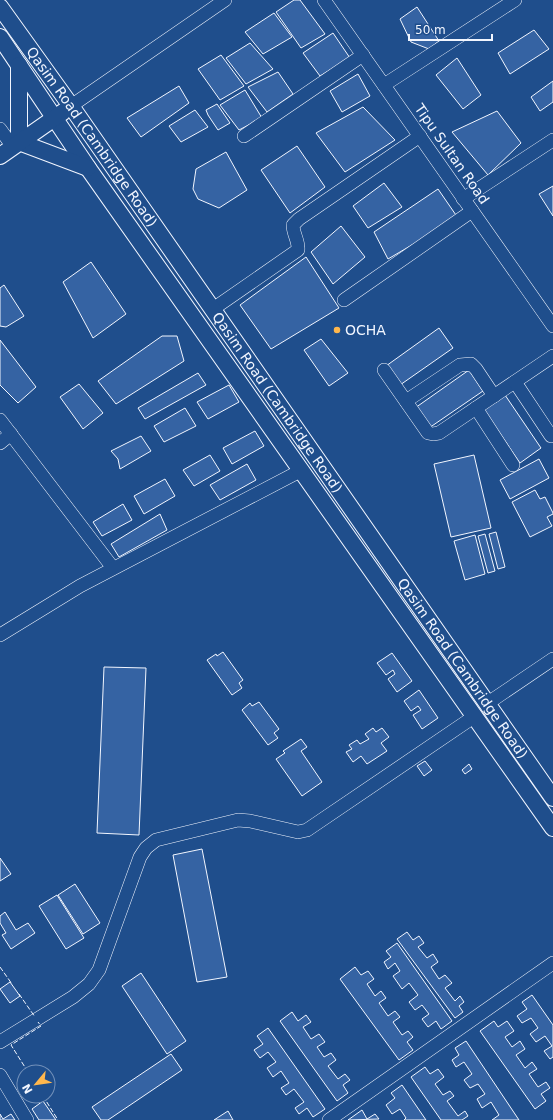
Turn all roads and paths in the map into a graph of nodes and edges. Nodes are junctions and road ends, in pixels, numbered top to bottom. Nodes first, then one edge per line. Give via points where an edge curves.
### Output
1 (324, 0) edge
2 (515, 0) edge
3 (222, 1) edge
4 (0, 7) edge
5 (0, 37) edge
6 (363, 55) junction
7 (19, 65) junction
8 (384, 85) junction
9 (71, 106) junction
10 (55, 118) junction
11 (0, 129) edge
12 (244, 136) dead end
13 (420, 136) junction
14 (553, 140) edge
15 (11, 148) edge
16 (88, 168) junction
17 (463, 199) junction
18 (472, 211) junction
19 (344, 300) dead end
20 (213, 309) junction
21 (553, 326) edge
22 (553, 356) edge
23 (384, 370) dead end
24 (515, 382) junction
25 (494, 396) junction
26 (406, 401) junction
27 (476, 408) junction
28 (0, 420) edge
29 (11, 434) junction
30 (551, 436) dead end
31 (0, 442) edge
32 (513, 465) dead end
33 (302, 470) junction
34 (113, 568) junction
35 (0, 635) edge
36 (553, 658) edge
37 (488, 703) junction
38 (475, 716) junction
39 (553, 798) edge
40 (553, 828) edge
41 (553, 963) edge
42 (0, 1042) edge
43 (0, 1075) edge
44 (27, 1120) edge
45 (329, 1120) edge

1 - 6 street, Tipu Sultan Road
2 - 8 street
3 - 9 street
4 - 9 main road, Qasim Road (Cambridge Road)
5 - 7 main road, Qasim Road (Cambridge Road)
6 - 8 street, Tipu Sultan Road
6 - 12 street
7 - 10 main road, Qasim Road (Cambridge Road)
7 - 15 main road
8 - 13 street, Tipu Sultan Road
9 - 10 main road
9 - 20 main road, Qasim Road (Cambridge Road)
10 - 15 main road
10 - 16 main road, Qasim Road (Cambridge Road)
11 - 15 street
13 - 17 street, Tipu Sultan Road
13 - 20 street via 300,219 293,225 299,244 298,250
14 - 17 street
15 - 16 main road
16 - 33 main road, Qasim Road (Cambridge Road)
17 - 18 street, Tipu Sultan Road
18 - 19 street
18 - 21 street, Tipu Sultan Road
20 - 37 main road, Qasim Road (Cambridge Road)
22 - 24 street
23 - 26 street
24 - 25 street
24 - 30 street
25 - 26 street via 471,364 460,365
25 - 27 street
26 - 27 street via 428,432 433,434 439,433
27 - 32 street
28 - 29 street
29 - 31 street
29 - 34 street
33 - 34 street
33 - 38 main road, Qasim Road (Cambridge Road)
34 - 35 street
36 - 37 street
37 - 39 main road, Qasim Road (Cambridge Road)
38 - 40 main road, Qasim Road (Cambridge Road)
38 - 42 street via 307,830 298,832 238,820 156,840 140,857 99,970 89,984 73,997
41 - 45 street
43 - 44 street

